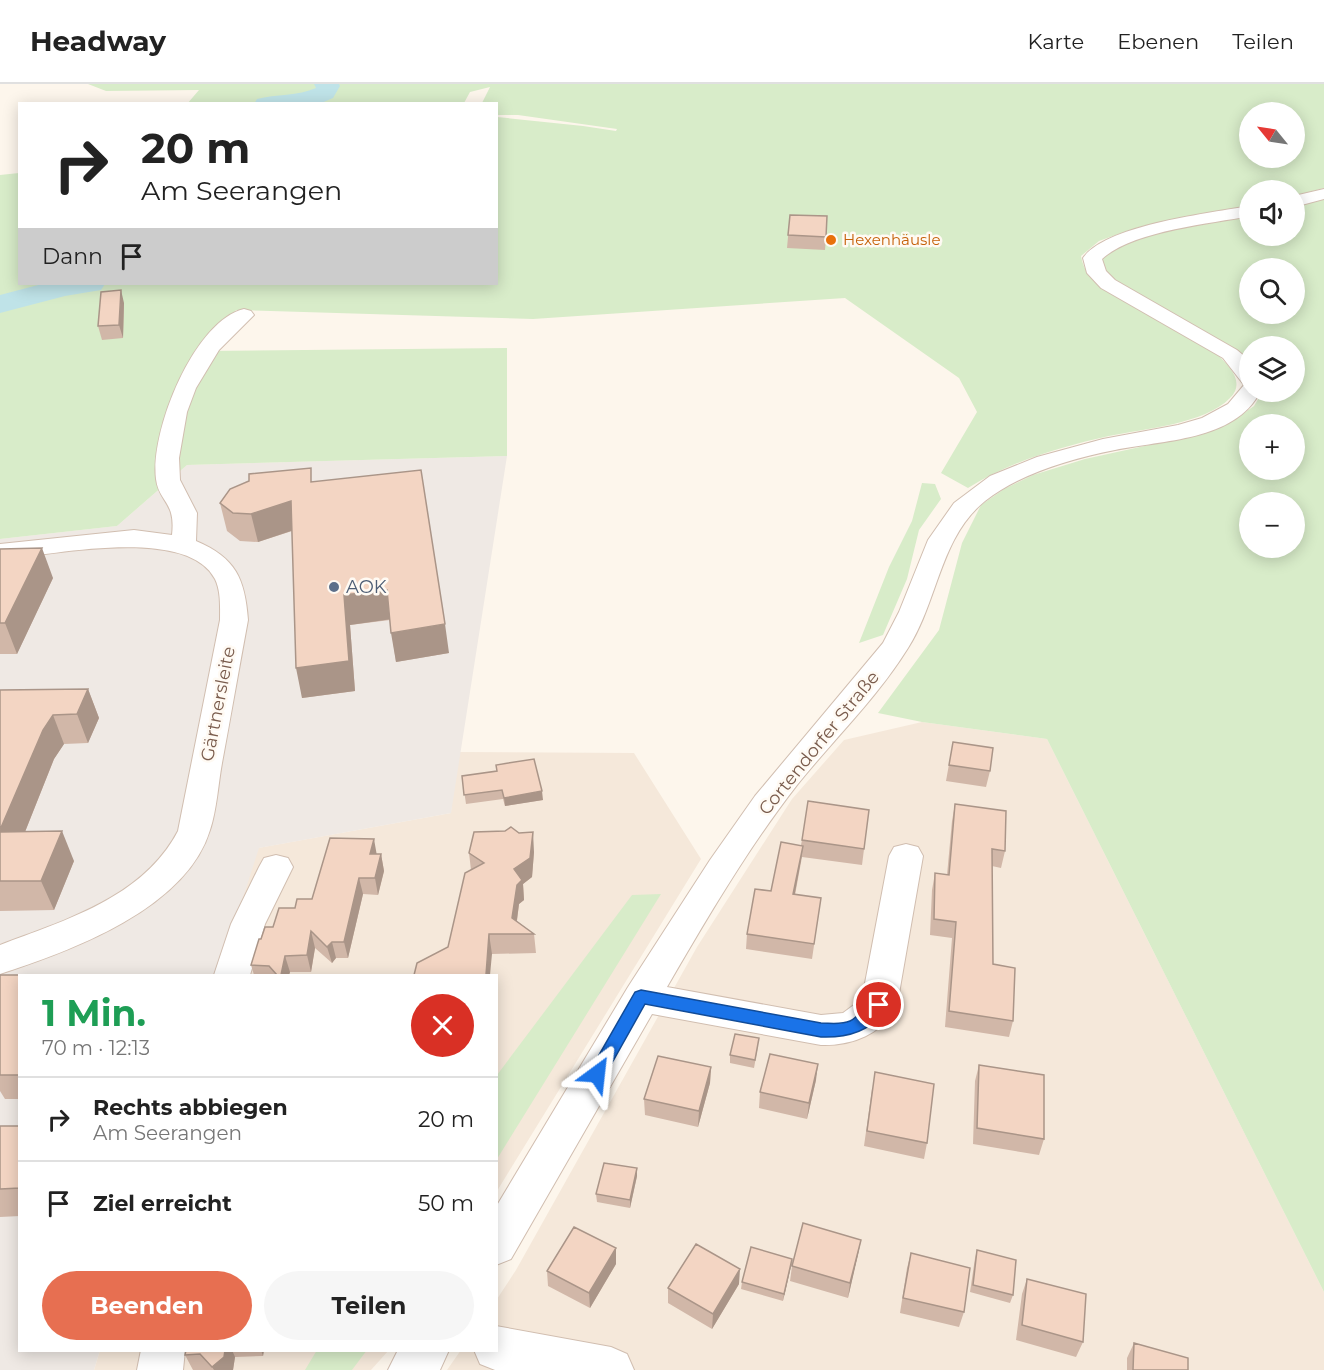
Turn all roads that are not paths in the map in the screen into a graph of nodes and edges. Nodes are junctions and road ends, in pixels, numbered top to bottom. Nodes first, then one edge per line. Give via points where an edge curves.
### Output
1 (1324, 194) edge
2 (1305, 199) edge
3 (1239, 213) edge
4 (244, 315) dead end
5 (1239, 363) edge
6 (1241, 402) edge
7 (183, 545) junction
8 (0, 552) edge
9 (906, 856) dead end
10 (276, 867) dead end
11 (0, 960) edge
12 (232, 974) edge
13 (641, 997) junction
14 (498, 1242) edge
15 (498, 1348) edge
16 (163, 1352) edge
17 (425, 1352) edge
18 (160, 1370) edge
19 (411, 1370) edge
20 (611, 1370) edge

1 - 2 street
3 - 5 street via 1129,237 1102,247 1092,263 1096,273 1116,289 1230,354
4 - 7 street via 226,328 201,358 177,411 166,457 169,483 185,513
6 - 13 street, Cortendorfer Straße via 1217,418 1033,466 1008,476 971,500 942,534 904,635 861,693 793,770 722,869
7 - 8 street, Gärtnersleite via 134,538
7 - 11 street, Gärtnersleite via 195,549 227,577 232,589 234,620 194,831 177,860 126,904
9 - 13 street via 879,1005 854,1027 821,1030
10 - 12 street via 248,924
13 - 14 street, Cortendorfer Straße
15 - 20 street
16 - 18 street
17 - 19 street

